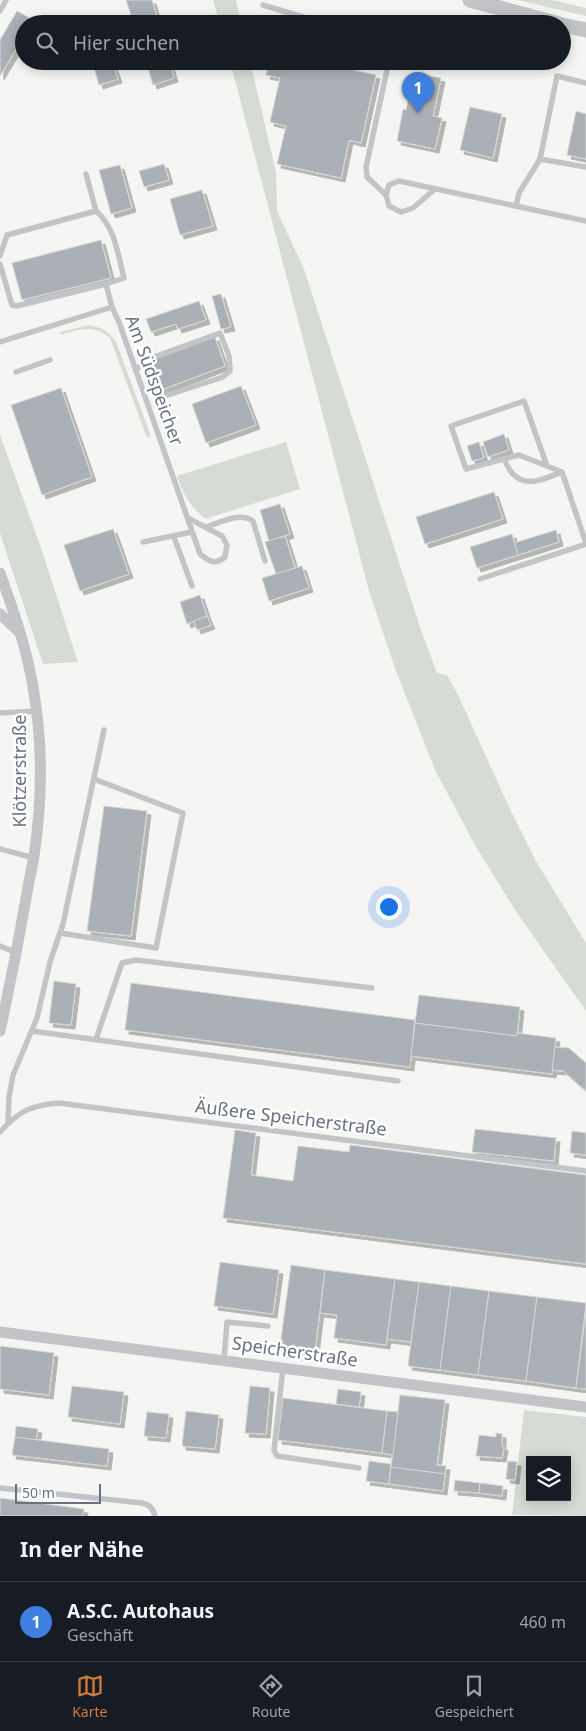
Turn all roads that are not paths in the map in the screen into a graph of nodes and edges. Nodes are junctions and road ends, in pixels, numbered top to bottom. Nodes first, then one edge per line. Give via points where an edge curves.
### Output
1 (6, 0) edge
2 (470, 0) edge
3 (264, 4) dead end
4 (0, 11) edge
5 (298, 15) edge
6 (526, 15) edge
7 (571, 27) edge
8 (586, 30) edge
9 (387, 70) edge
10 (586, 83) edge
11 (540, 159) junction
12 (586, 167) edge
13 (86, 174) dead end
14 (435, 189) junction
15 (386, 195) junction
16 (516, 206) junction
17 (96, 211) junction
18 (586, 221) edge
19 (0, 256) edge
20 (0, 264) edge
21 (106, 284) junction
22 (112, 307) junction
23 (0, 342) edge
24 (50, 360) dead end
25 (147, 365) junction
26 (136, 368) junction
27 (16, 372) dead end
28 (504, 459) junction
29 (547, 466) junction
30 (562, 472) junction
31 (188, 518) junction
32 (206, 527) junction
33 (192, 532) junction
34 (584, 533) edge
35 (174, 537) junction
36 (142, 542) dead end
37 (586, 544) edge
38 (266, 561) dead end
39 (0, 573) edge
40 (480, 579) dead end
41 (192, 586) dead end
42 (0, 614) edge
43 (20, 634) junction
44 (37, 712) junction
45 (0, 713) edge
46 (104, 730) dead end
47 (94, 779) junction
48 (0, 850) edge
49 (34, 858) junction
50 (60, 933) junction
51 (0, 946) edge
52 (17, 953) junction
53 (372, 988) dead end
54 (0, 1030) edge
55 (32, 1031) junction
56 (96, 1039) junction
57 (398, 1081) dead end
58 (8, 1122) junction
59 (0, 1132) edge
60 (586, 1171) edge
61 (268, 1326) dead end
62 (0, 1332) edge
63 (224, 1360) junction
64 (283, 1368) junction
65 (586, 1407) edge
66 (359, 1468) dead end
67 (0, 1488) edge
68 (155, 1516) edge

1 - 4 lane
2 - 6 street
3 - 5 lane
7 - 8 street
9 - 15 lane via 366,167 366,177
10 - 11 lane via 557,76
11 - 12 lane
11 - 16 lane via 518,193
13 - 17 lane
14 - 15 lane via 399,181 389,185
14 - 15 lane via 413,208 401,212 389,206
14 - 16 lane
16 - 18 lane
17 - 19 lane via 7,236
17 - 21 lane via 110,227 124,278
20 - 21 lane via 12,305 17,306
21 - 22 lane
22 - 23 lane, Am Südspeicher
22 - 26 lane, Am Südspeicher
24 - 27 lane
25 - 25 lane via 159,398 223,377 231,365 220,333 151,358
25 - 26 lane
26 - 31 lane, Am Südspeicher
28 - 29 lane via 519,455
28 - 29 lane via 466,469 452,426 524,401
28 - 30 lane via 512,474 520,480 541,480
29 - 30 lane
30 - 34 lane
31 - 32 lane, Am Südspeicher
31 - 33 lane, Am Südspeicher
32 - 33 lane, Am Südspeicher via 222,536 226,545 225,557 219,562 210,562 200,554
32 - 38 lane via 239,517 250,518
33 - 35 lane
34 - 37 lane
35 - 36 lane
35 - 41 lane
37 - 40 lane
39 - 43 street, Klötzerstraße
42 - 43 street
43 - 44 street, Klötzerstraße
44 - 45 lane
44 - 49 street, Klötzerstraße via 40,798
46 - 47 lane
47 - 50 lane
47 - 50 lane via 183,813 156,948
48 - 49 lane
49 - 52 street, Klötzerstraße
50 - 55 lane
51 - 52 lane
52 - 54 street, Klötzerstraße
53 - 56 lane via 136,960 122,963
55 - 56 lane
55 - 58 lane via 13,1075
56 - 57 lane
58 - 59 lane, Äußere Speicherstraße
58 - 60 lane, Äußere Speicherstraße via 24,1111 59,1103
61 - 63 lane via 227,1322
62 - 63 street, Speicherstraße
63 - 64 street, Speicherstraße
64 - 65 street, Speicherstraße
64 - 66 lane via 274,1450 277,1456
67 - 68 lane via 142,1503 148,1505

